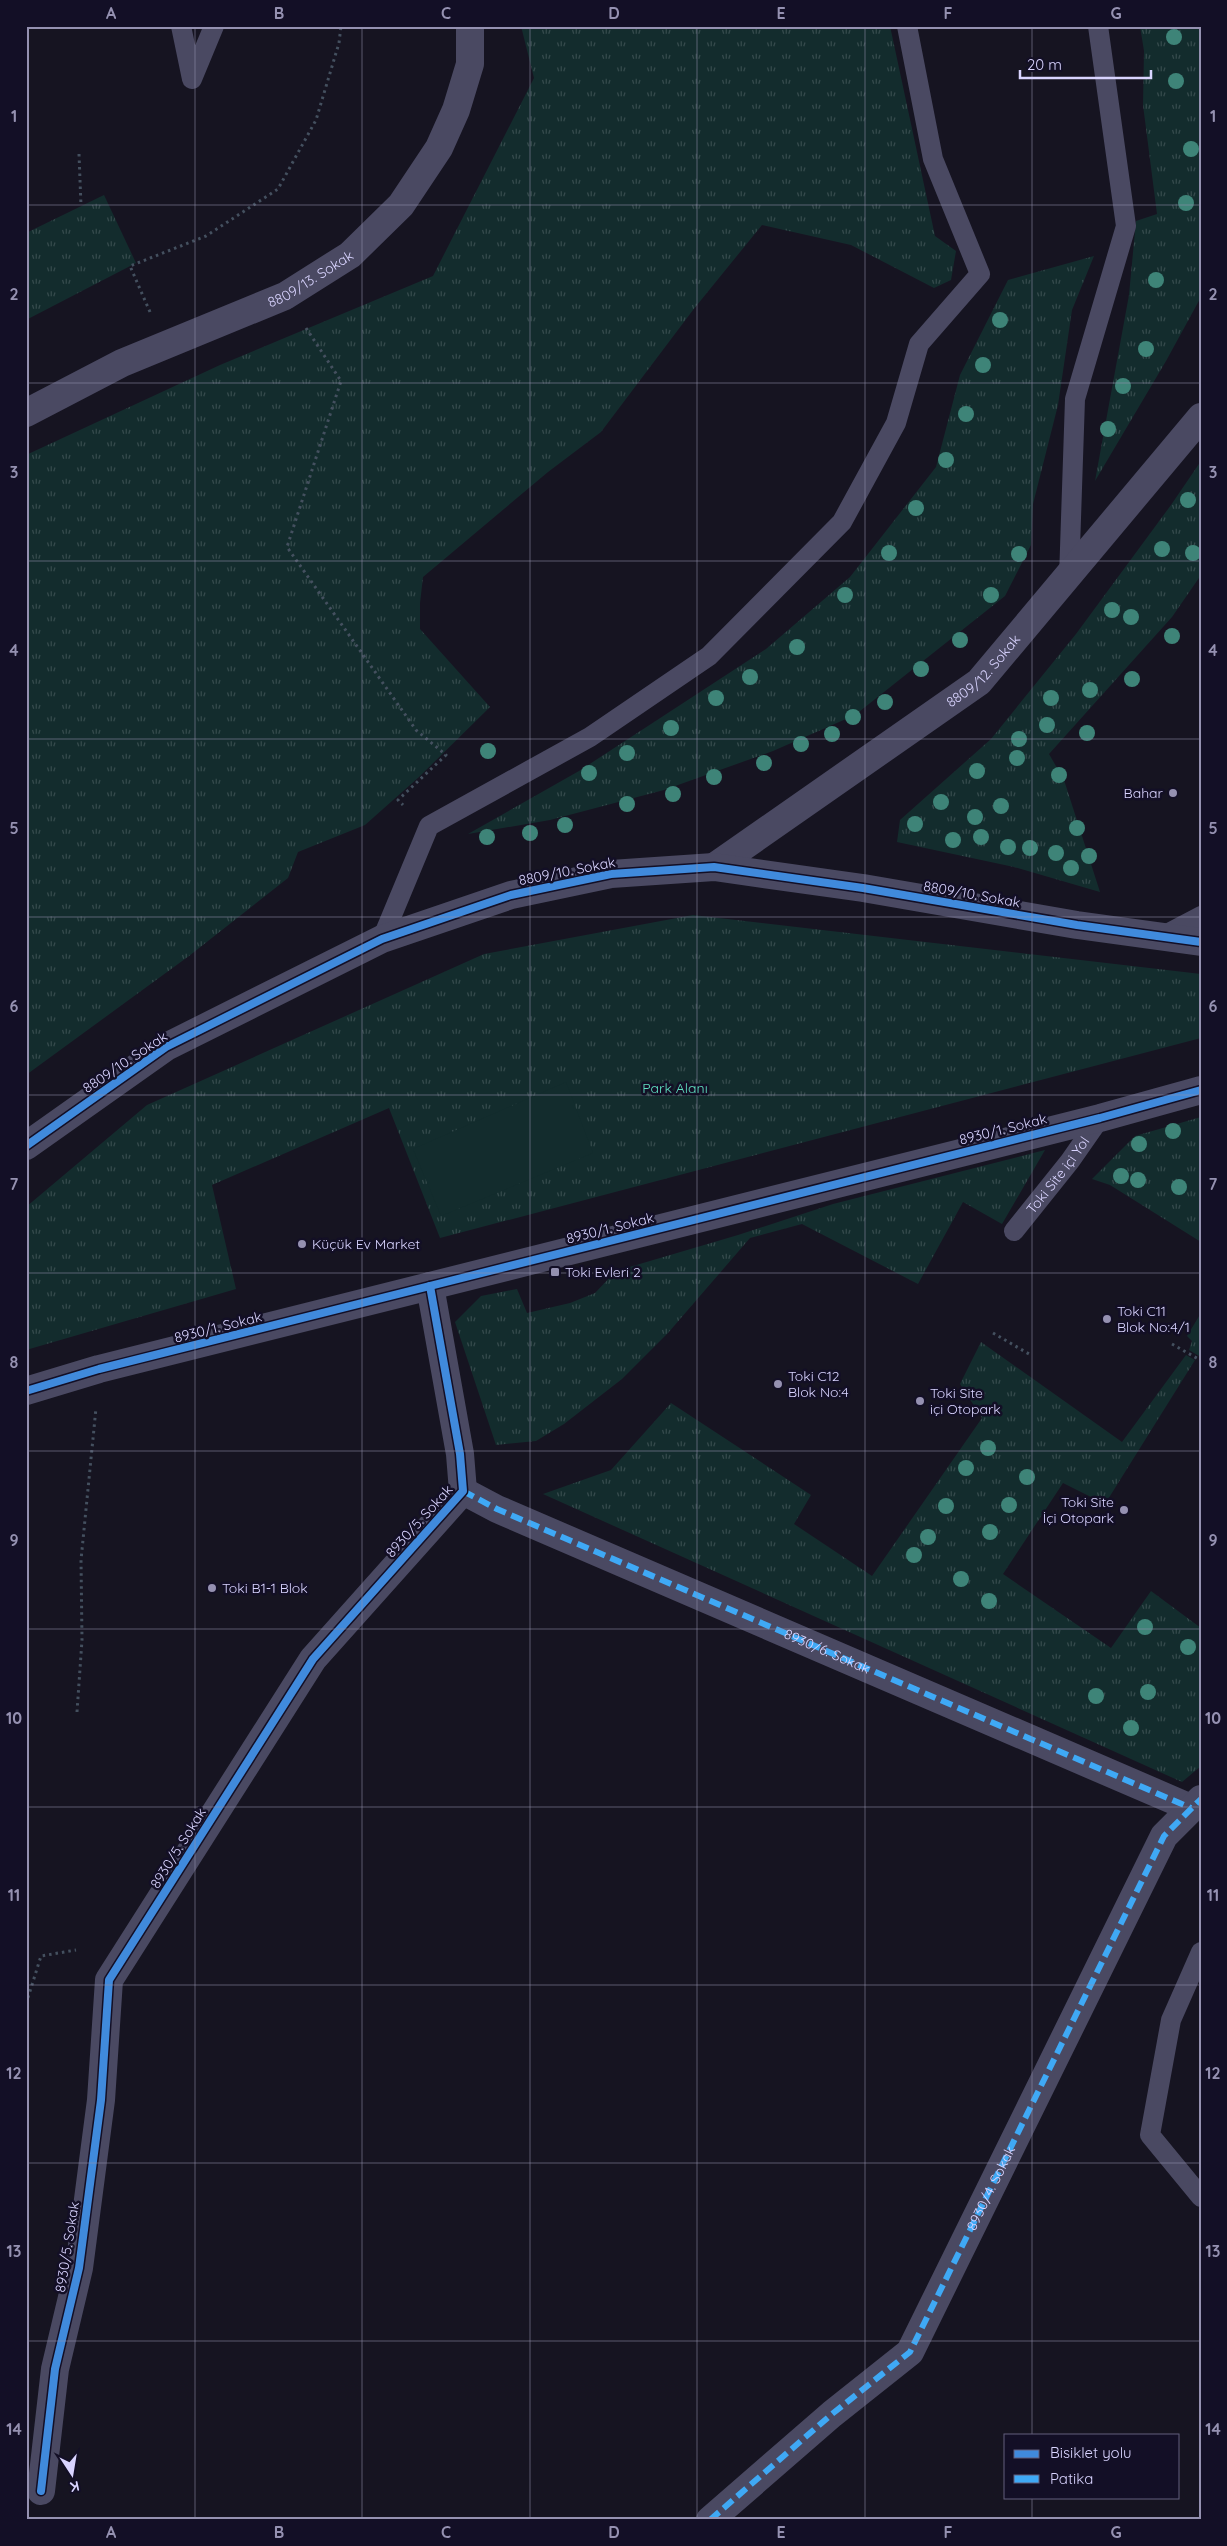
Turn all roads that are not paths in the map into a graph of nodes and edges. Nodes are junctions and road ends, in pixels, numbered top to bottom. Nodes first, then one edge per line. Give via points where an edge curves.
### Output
1 (181, 26) edge
2 (214, 26) edge
3 (470, 26) edge
4 (907, 26) edge
5 (1098, 26) edge
6 (26, 413) edge
7 (1201, 417) edge
8 (1069, 578) junction
9 (714, 867) junction
10 (1201, 916) edge
11 (1161, 937) junction
12 (382, 939) junction
13 (1201, 942) edge
14 (1201, 1090) edge
15 (1100, 1118) junction
16 (26, 1146) edge
17 (1014, 1231) dead end
18 (430, 1286) junction
19 (26, 1391) edge
20 (463, 1491) junction
21 (1196, 1804) edge
22 (1201, 1952) edge
23 (1201, 2197) edge
24 (41, 2491) dead end
25 (710, 2520) edge

1 - 2 lane via 192,79
3 - 6 street, 8809/13. Sokak via 470,64 456,110 439,148 402,205 350,255 285,296 122,363
4 - 12 lane via 933,159 980,274 919,344 896,423 842,522 709,656 590,737 429,826
5 - 8 lane via 1126,226 1075,399
7 - 8 street, 8809/12. Sokak
8 - 9 street, 8809/12. Sokak via 979,682
9 - 11 street, 8809/10. Sokak
9 - 12 street, 8809/10. Sokak via 611,874 520,893
10 - 11 lane
11 - 13 street, 8809/10. Sokak
12 - 16 street, 8809/10. Sokak via 166,1047
14 - 15 street, 8930/1. Sokak
15 - 17 lane, Toki Site içi Yol
15 - 18 street, 8930/1. Sokak
18 - 19 street, 8930/1. Sokak via 99,1369
18 - 20 street, 8930/5. Sokak via 460,1454
20 - 21 street, 8930/6. Sokak via 497,1509
20 - 24 street, 8930/5. Sokak via 313,1659 109,1980 101,2100 78,2268 55,2369
21 - 25 street, 8930/4. Sokak via 1164,1836 910,2352 832,2414
22 - 23 lane via 1171,2020 1150,2135

